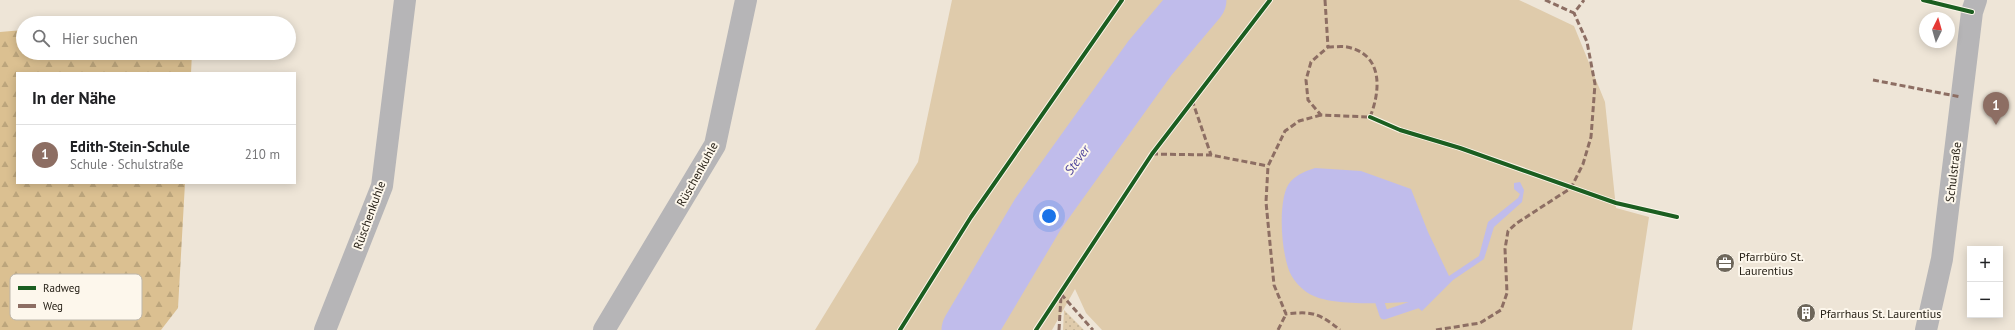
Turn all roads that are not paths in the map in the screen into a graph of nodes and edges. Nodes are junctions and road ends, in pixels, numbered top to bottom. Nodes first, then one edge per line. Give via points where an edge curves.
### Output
1 (405, 0) edge
2 (746, 0) edge
3 (1974, 6) edge
4 (325, 330) edge
5 (604, 330) edge
6 (1926, 330) edge

1 - 4 street, Rüschenkuhle via 382,186
2 - 5 street, Rüschenkuhle via 715,145
3 - 6 street, Schulstraße via 1942,259

